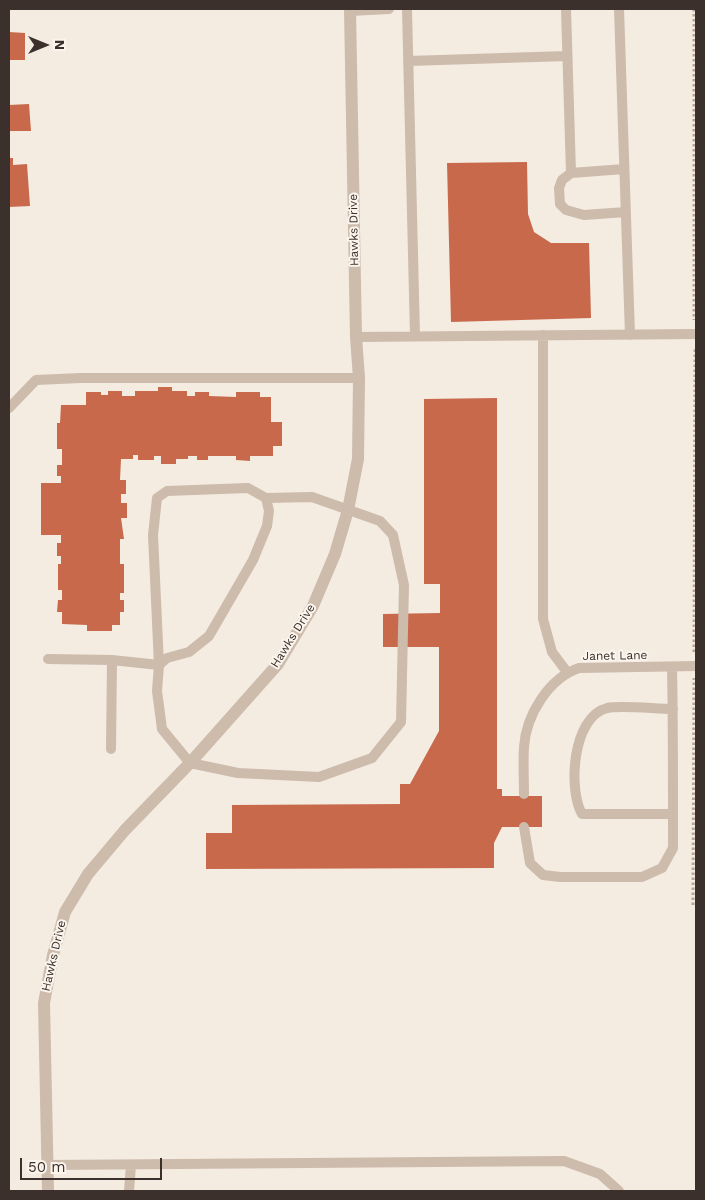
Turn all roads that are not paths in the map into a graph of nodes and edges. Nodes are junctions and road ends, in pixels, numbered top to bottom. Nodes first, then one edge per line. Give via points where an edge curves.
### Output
1 (389, 9) edge
2 (407, 9) edge
3 (566, 9) edge
4 (619, 9) edge
5 (350, 10) edge
6 (568, 56) junction
7 (408, 62) junction
8 (624, 169) junction
9 (571, 173) junction
10 (626, 212) junction
11 (695, 330) edge
12 (630, 334) junction
13 (543, 335) junction
14 (415, 336) junction
15 (356, 337) junction
16 (359, 378) junction
17 (9, 408) edge
18 (266, 498) junction
19 (348, 510) junction
20 (48, 659) dead end
21 (112, 660) junction
22 (159, 665) junction
23 (672, 667) junction
24 (695, 671) edge
25 (566, 672) junction
26 (672, 709) junction
27 (111, 749) dead end
28 (190, 763) junction
29 (524, 794) dead end
30 (673, 814) junction
31 (524, 827) dead end
32 (48, 1165) junction
33 (130, 1165) junction
34 (48, 1191) edge
35 (129, 1191) edge
36 (619, 1191) edge

1 - 5 lane
2 - 7 lane
3 - 6 lane
4 - 8 lane
5 - 15 street, Hawks Drive
6 - 7 lane
6 - 9 lane
7 - 14 lane
8 - 9 lane
8 - 10 lane
9 - 10 lane via 562,180 559,188 560,204 566,210 584,214
10 - 12 lane
11 - 12 lane
12 - 13 lane
13 - 14 lane
13 - 25 lane via 543,619 552,652
14 - 15 lane
15 - 16 street, Hawks Drive
16 - 17 lane via 36,380
16 - 19 street, Hawks Drive via 358,459
18 - 19 lane via 312,497
18 - 22 lane via 268,526 253,560 209,636 189,652 166,658
18 - 22 lane via 248,488 166,491 157,498 153,536
19 - 28 street, Hawks Drive via 335,554 313,606 278,664
19 - 28 lane via 380,521 393,535 404,585 401,722 372,758 319,777 238,773
20 - 21 lane
21 - 22 lane
21 - 27 lane
22 - 28 lane via 157,691 162,729
23 - 24 lane, Janet Lane
23 - 25 lane, Janet Lane via 580,668
23 - 26 lane
25 - 29 lane, Janet Lane via 544,694 531,718 524,745
26 - 30 lane
26 - 30 lane via 606,708 595,715 578,743 575,803 582,814
28 - 32 street, Hawks Drive via 125,830 88,874 65,912 44,1003
30 - 31 lane via 674,848 662,868 642,877 543,875 530,863
32 - 33 lane
32 - 34 street, Hawks Drive
33 - 35 lane
33 - 36 lane via 564,1161 600,1174

